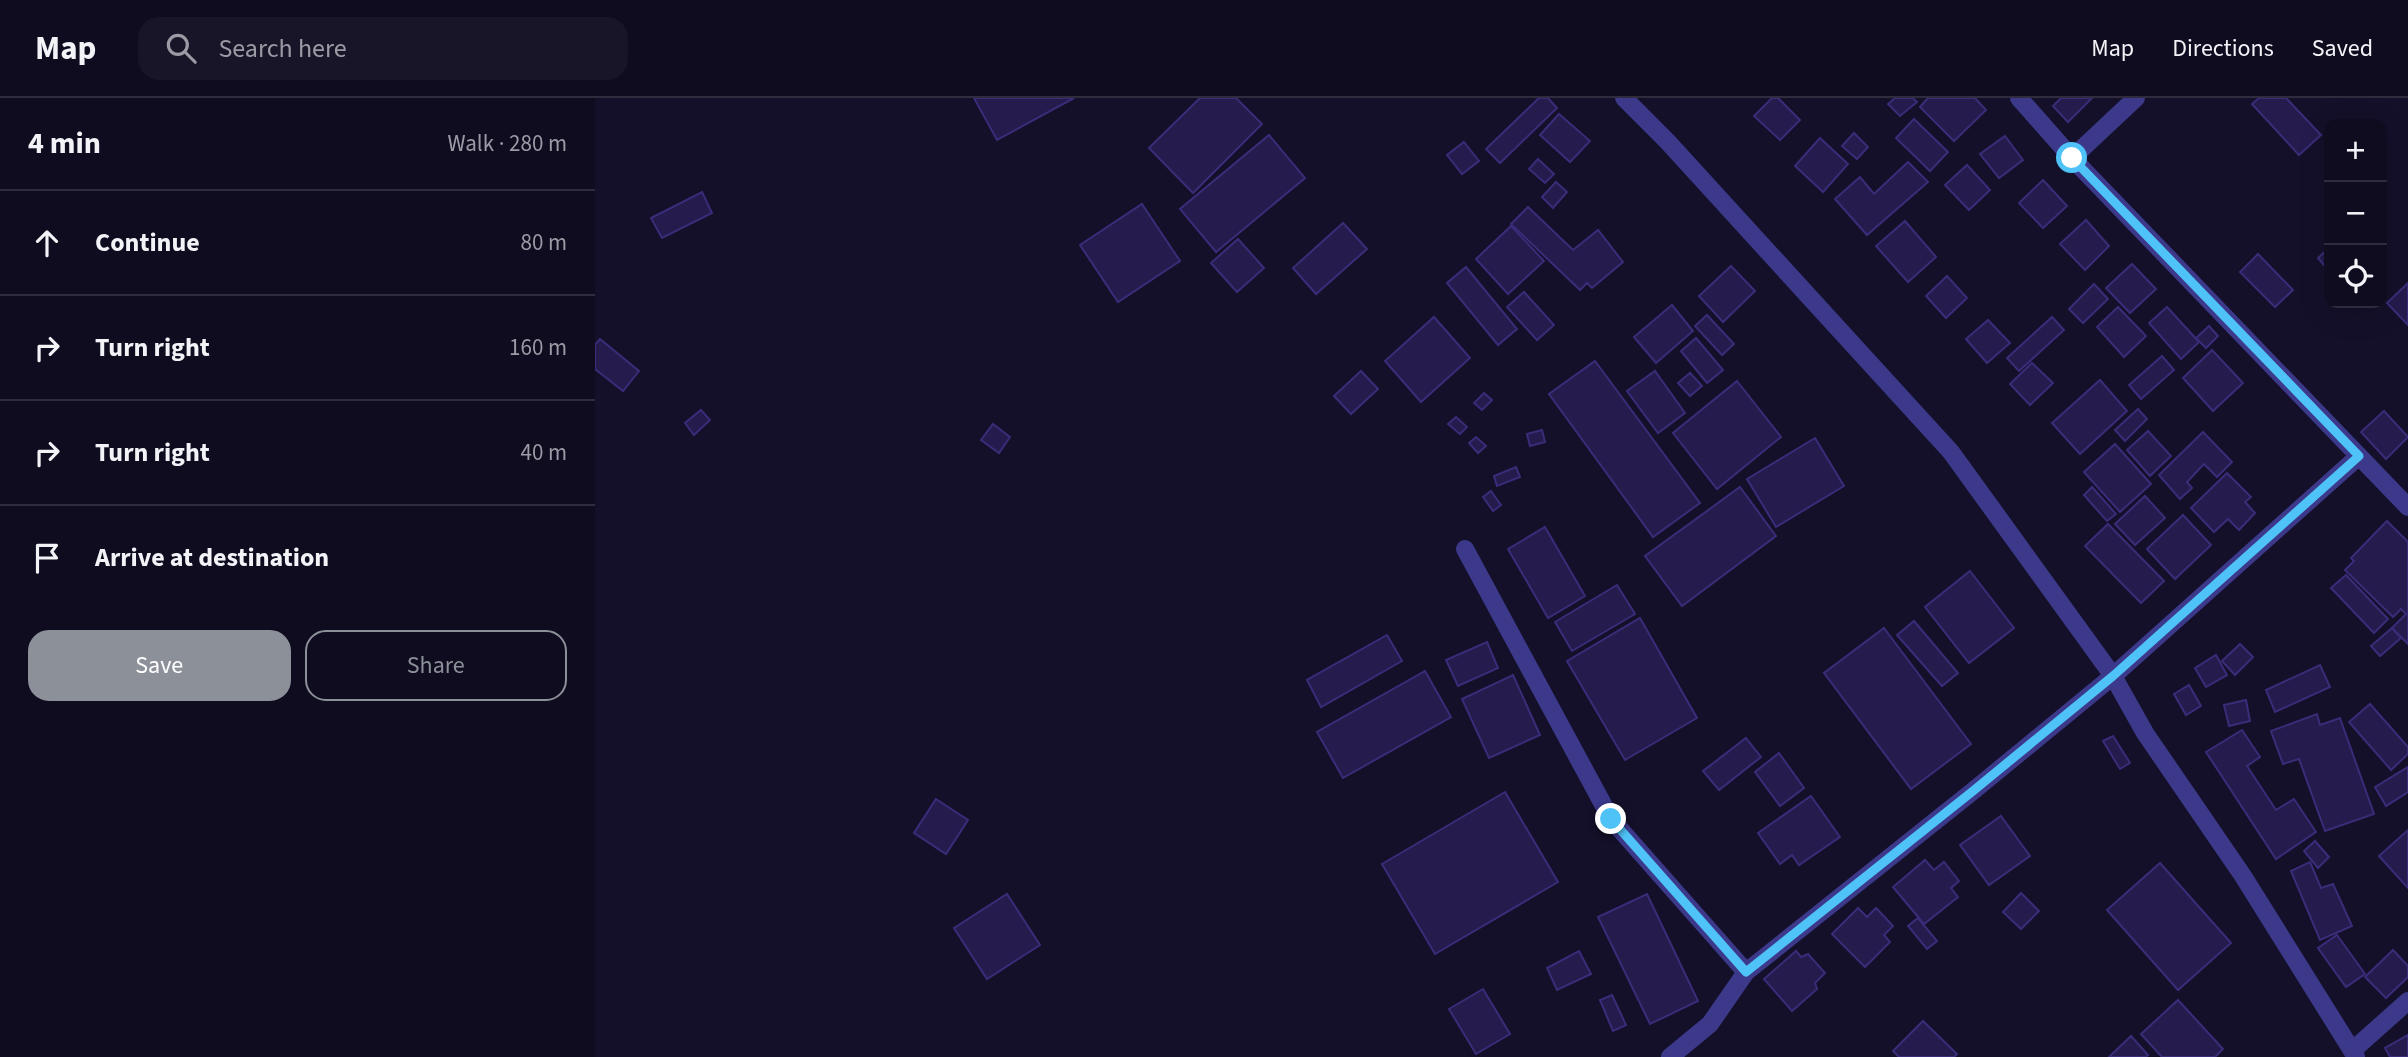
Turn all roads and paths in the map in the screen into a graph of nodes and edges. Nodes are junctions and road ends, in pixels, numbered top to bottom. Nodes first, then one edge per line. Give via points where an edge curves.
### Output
1 (1624, 98) edge
2 (2019, 98) edge
3 (2136, 98) edge
4 (2072, 158) junction
5 (2359, 456) junction
6 (2407, 502) edge
7 (1465, 549) dead end
8 (2113, 676) junction
9 (1746, 972) junction
10 (2408, 1000) edge
11 (2355, 1054) edge
12 (1670, 1057) edge

1 - 8 street via 1951,452
2 - 4 street
3 - 4 street
4 - 5 street
5 - 6 street
5 - 8 street
7 - 9 street via 1611,819
8 - 9 street
8 - 11 street via 2145,733 2243,876
9 - 12 street via 1710,1024
10 - 11 street

